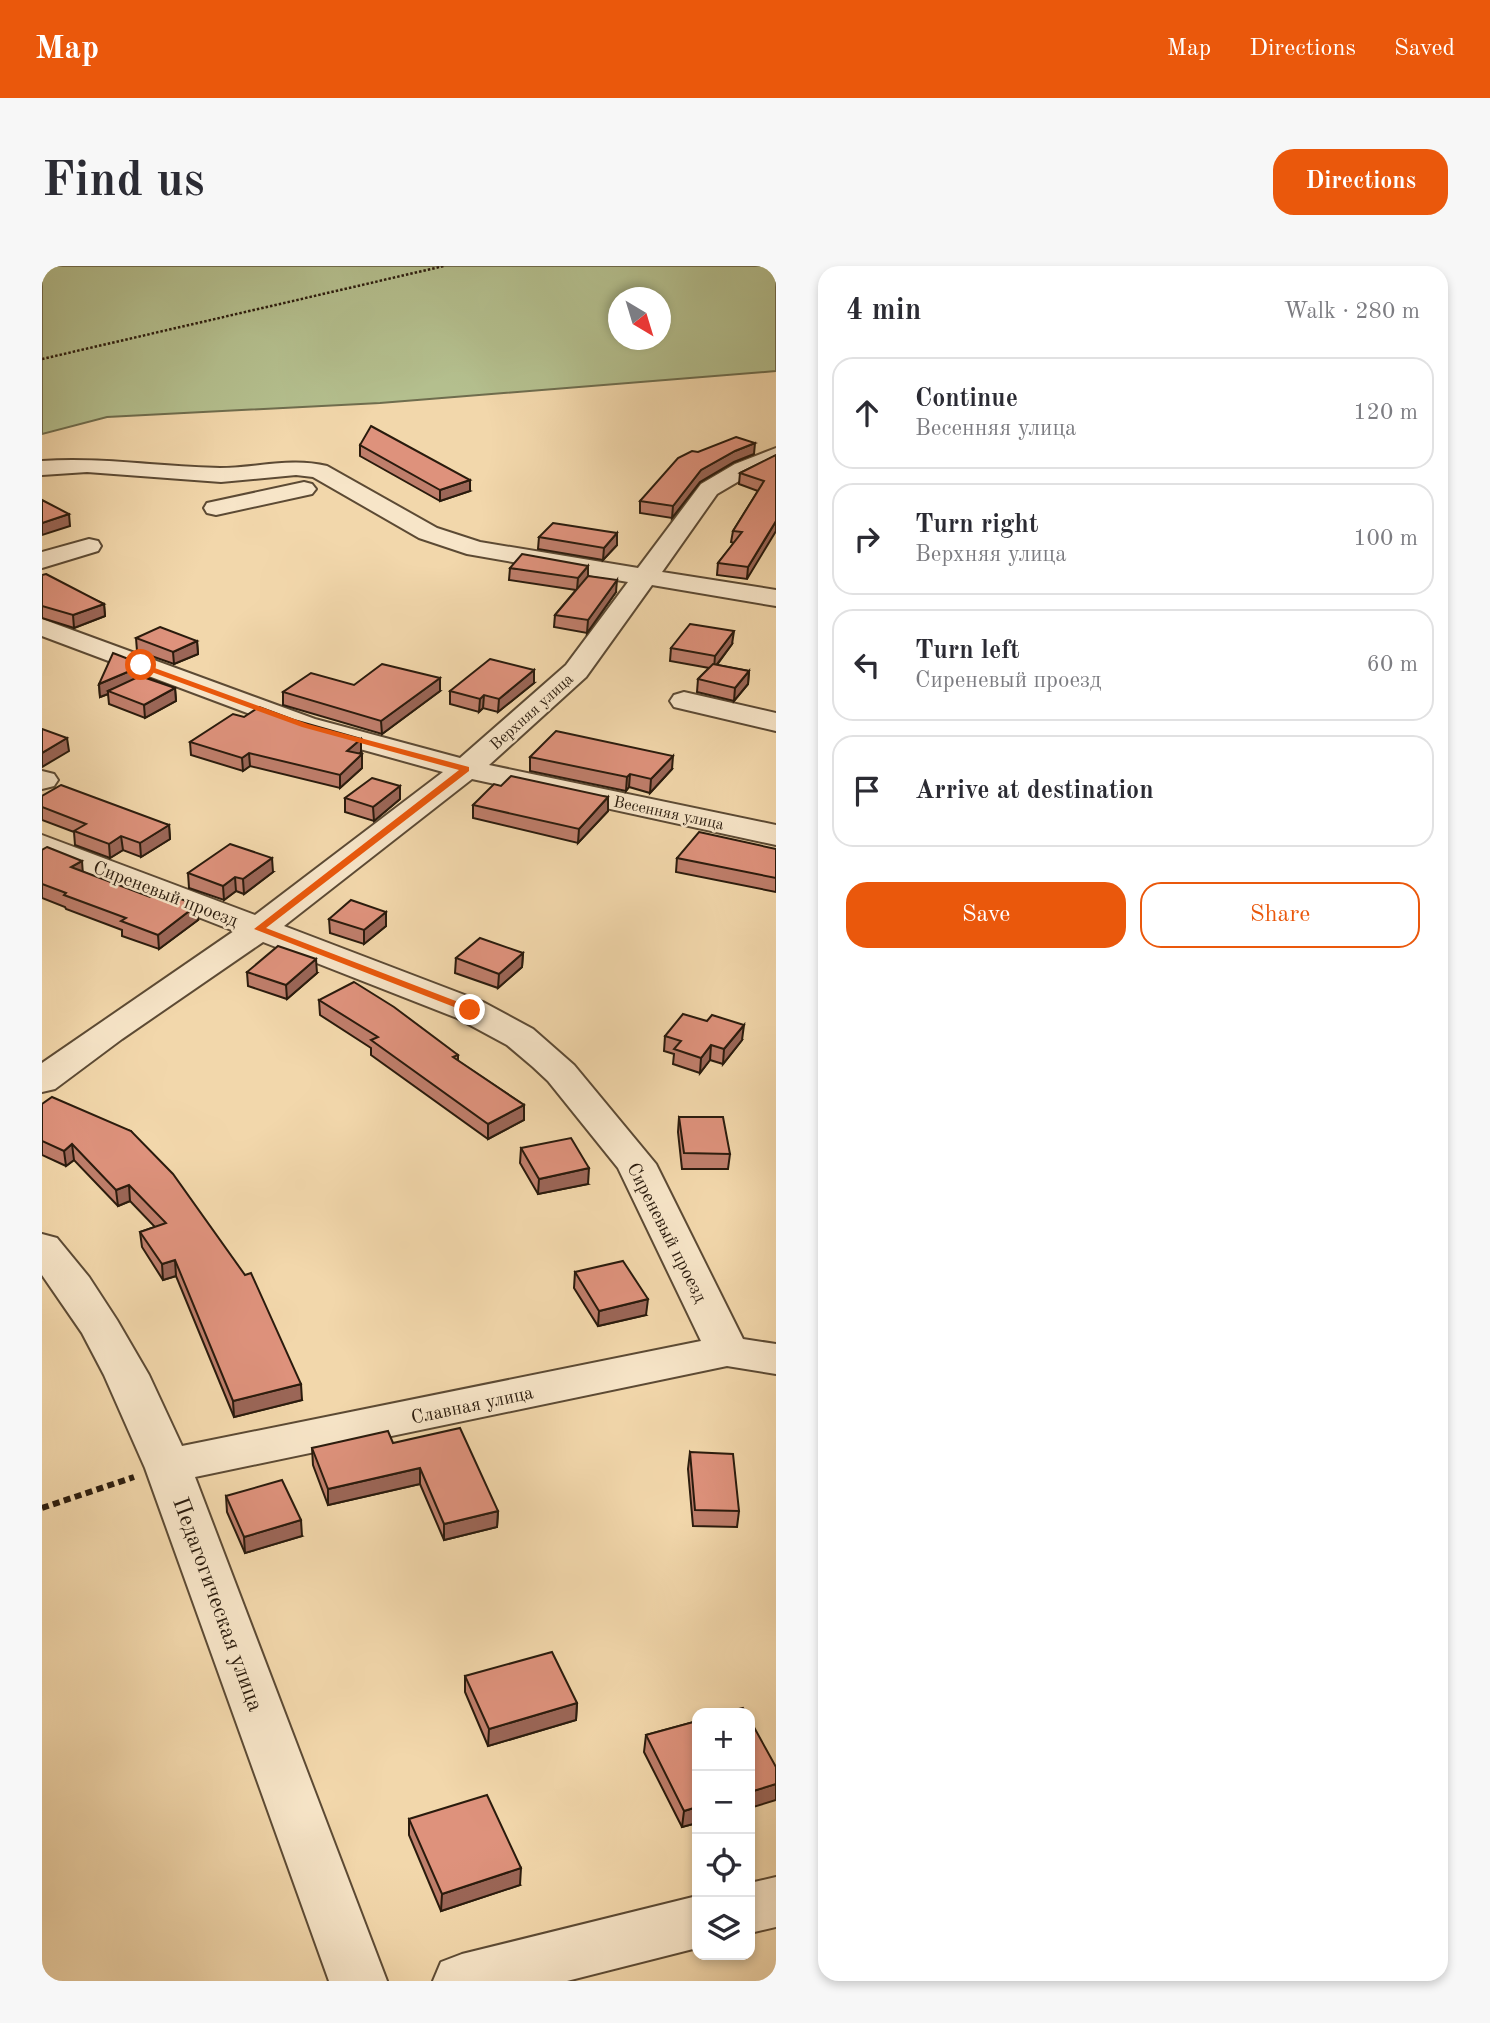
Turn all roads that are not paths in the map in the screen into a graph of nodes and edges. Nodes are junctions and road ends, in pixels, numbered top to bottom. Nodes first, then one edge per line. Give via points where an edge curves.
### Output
1 (289, 446) dead end
2 (776, 455) edge
3 (42, 468) edge
4 (319, 471) junction
5 (345, 488) junction
6 (216, 508) dead end
7 (89, 546) dead end
8 (42, 560) edge
9 (643, 578) junction
10 (776, 598) edge
11 (42, 627) edge
12 (684, 701) dead end
13 (776, 722) edge
14 (466, 769) junction
15 (776, 835) edge
16 (42, 845) edge
17 (259, 929) junction
18 (42, 1081) edge
19 (42, 1247) edge
20 (727, 1351) junction
21 (776, 1359) edge
22 (168, 1466) junction
23 (776, 1902) edge
24 (755, 1908) edge
25 (692, 1923) edge
26 (358, 1981) edge
27 (462, 1981) edge

1 - 4 street
2 - 9 street, Верхняя улица via 709,489
3 - 4 street via 87,465 221,475 296,468
4 - 5 street
5 - 6 street via 299,489
5 - 9 street via 428,533 476,549
7 - 8 street
9 - 10 street
9 - 14 street, Верхняя улица via 576,671
11 - 14 street, Весенняя улица via 305,725
12 - 13 street
14 - 15 street, Весенняя улица
14 - 17 street, Верхняя улица
16 - 17 street, Сиреневый проезд
17 - 18 street, Верхняя улица
17 - 20 street, Сиреневый проезд via 470,1010 520,1037 546,1059 636,1164
19 - 22 street, Педагогическая улица via 125,1368
20 - 21 street, Славная улица
20 - 22 street, Славная улица
22 - 26 street, Педагогическая улица
23 - 24 street
25 - 27 street

